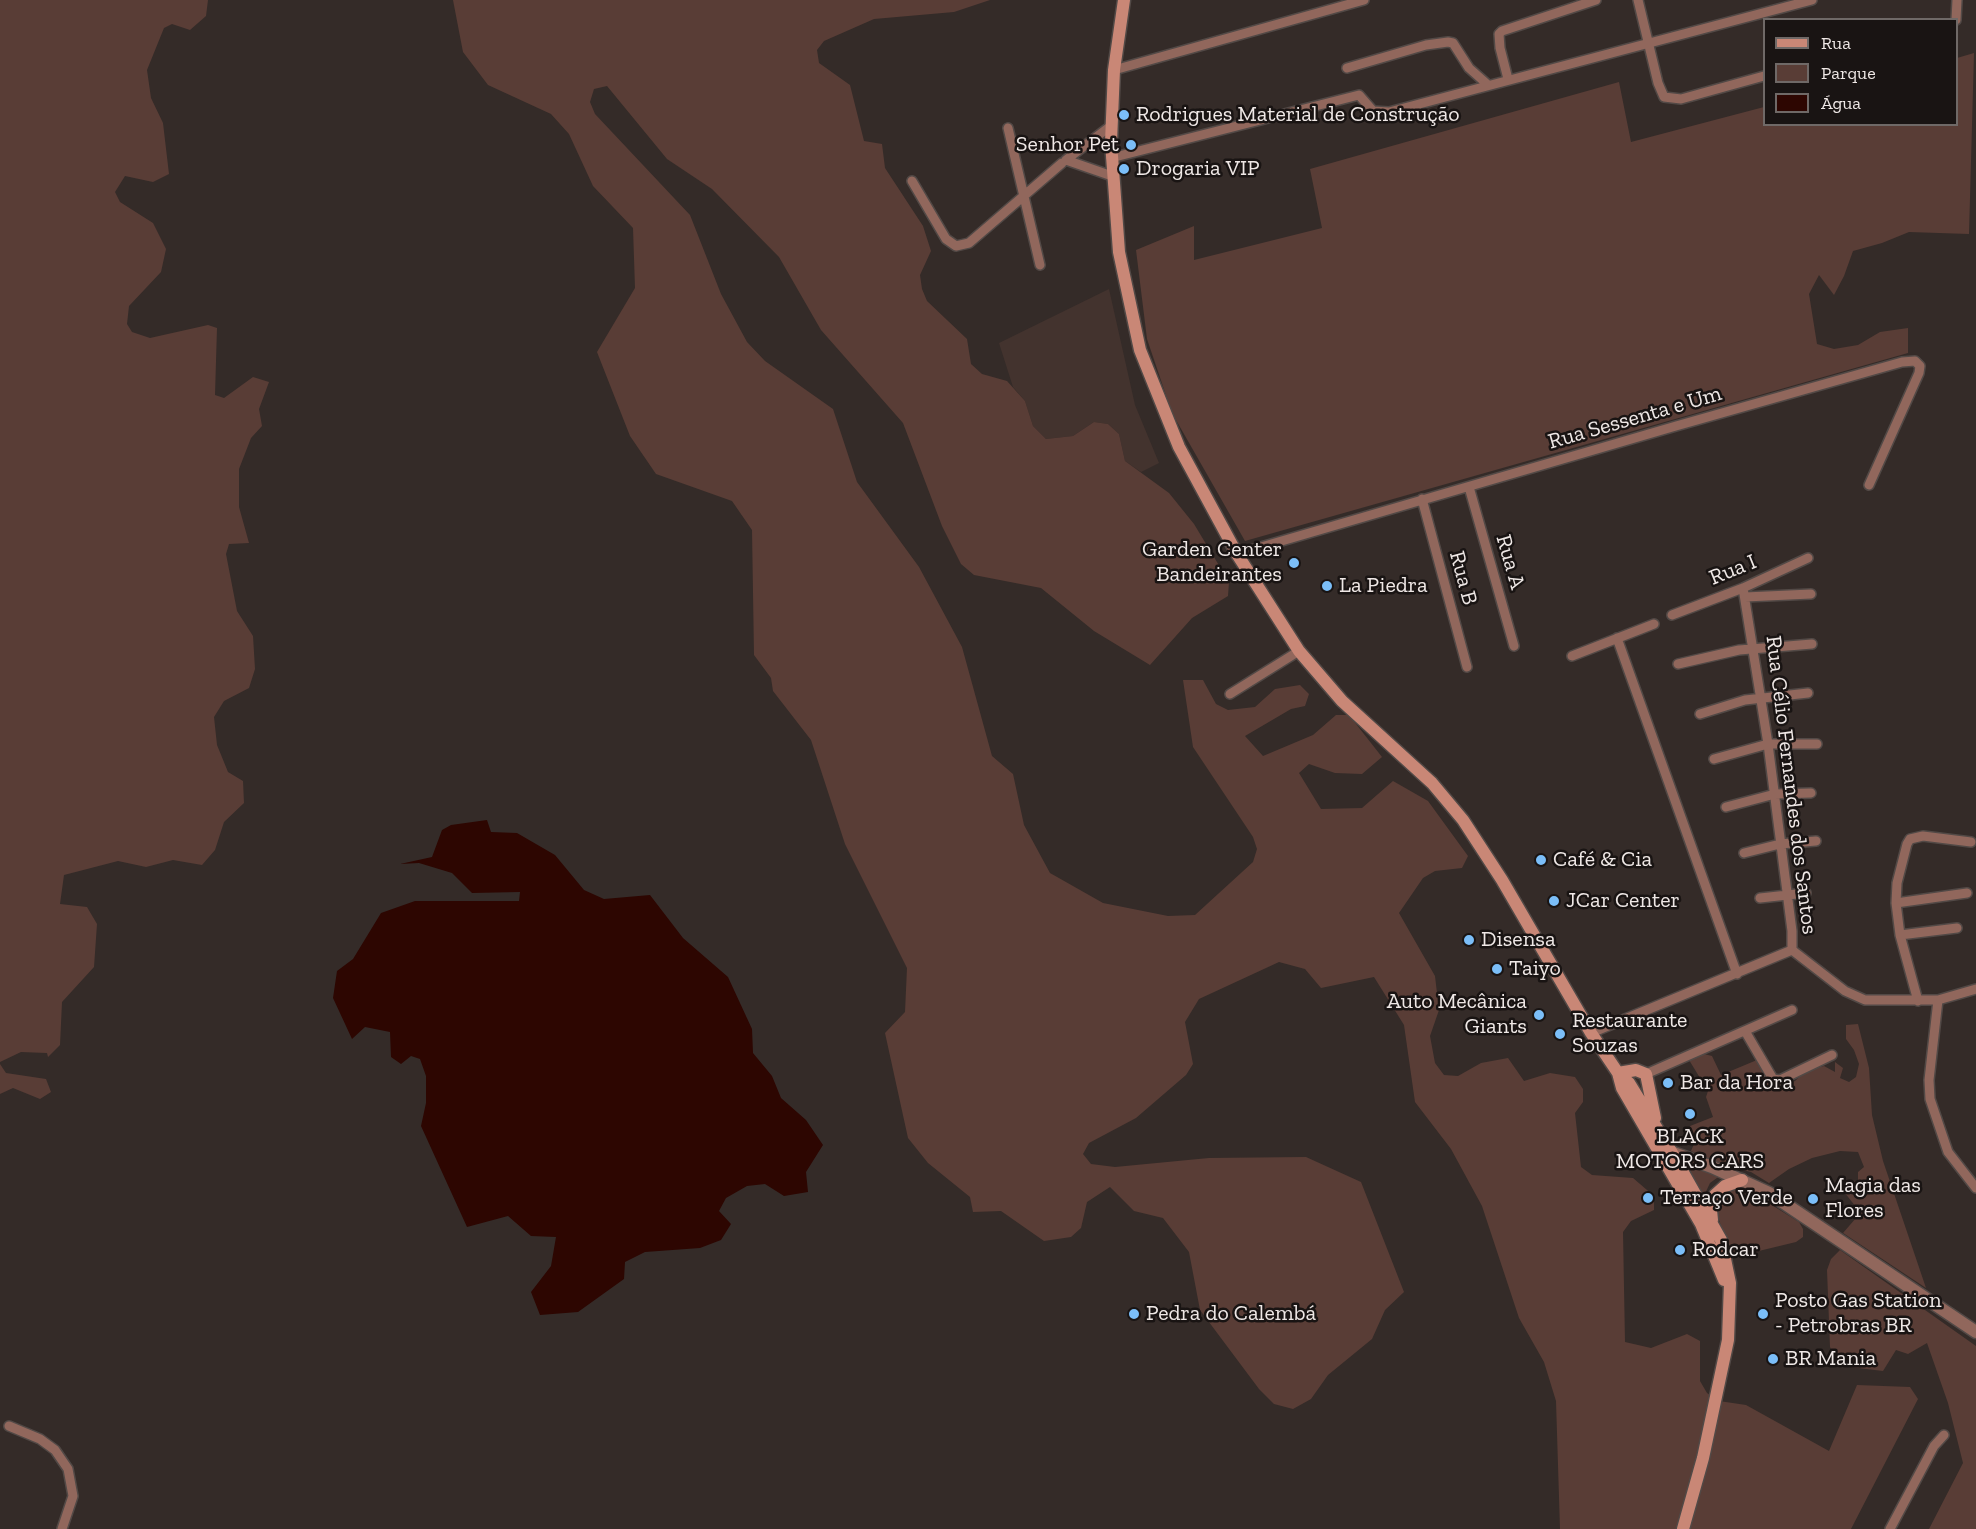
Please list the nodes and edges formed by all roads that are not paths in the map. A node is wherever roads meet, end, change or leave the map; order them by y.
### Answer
1 (1124, 0) edge
2 (1365, 0) edge
3 (1596, 0) edge
4 (1638, 0) edge
5 (1812, 0) edge
6 (1957, 0) edge
7 (1956, 18) edge
8 (1647, 42) junction
9 (1347, 68) dead end
10 (1114, 70) junction
11 (1763, 76) edge
12 (1508, 78) junction
13 (1487, 84) junction
14 (1112, 125) junction
15 (1008, 128) dead end
16 (1111, 158) junction
17 (1062, 163) dead end
18 (1112, 176) junction
19 (912, 181) dead end
20 (1024, 196) junction
21 (1040, 265) dead end
22 (1869, 485) dead end
23 (1469, 488) junction
24 (1422, 499) junction
25 (1237, 554) junction
26 (1808, 558) dead end
27 (1744, 592) junction
28 (1811, 594) dead end
29 (1672, 615) dead end
30 (1654, 624) dead end
31 (1617, 638) junction
32 (1812, 644) dead end
33 (1514, 646) dead end
34 (1754, 648) junction
35 (1299, 651) junction
36 (1572, 656) dead end
37 (1678, 664) dead end
38 (1467, 667) dead end
39 (1808, 693) dead end
40 (1230, 694) dead end
41 (1761, 697) junction
42 (1700, 714) dead end
43 (1768, 744) junction
44 (1817, 744) dead end
45 (1713, 759) dead end
46 (1811, 793) dead end
47 (1774, 795) junction
48 (1726, 807) dead end
49 (1816, 841) dead end
50 (1971, 842) dead end
51 (1780, 844) junction
52 (1744, 853) dead end
53 (1806, 893) dead end
54 (1966, 893) dead end
55 (1786, 894) junction
56 (1760, 898) dead end
57 (1896, 903) junction
58 (1957, 928) dead end
59 (1900, 935) junction
60 (1792, 950) junction
61 (1737, 974) junction
62 (1976, 989) edge
63 (1938, 1000) junction
64 (1918, 1001) junction
65 (1792, 1010) dead end
66 (1745, 1031) junction
67 (1592, 1033) junction
68 (1832, 1055) dead end
69 (1617, 1073) junction
70 (1646, 1074) junction
71 (1655, 1134) junction
72 (1672, 1153) junction
73 (1742, 1180) junction
74 (1976, 1188) edge
75 (1712, 1221) junction
76 (1730, 1301) junction
77 (1976, 1332) edge
78 (9, 1426) dead end
79 (1944, 1435) dead end
80 (62, 1529) edge
81 (1683, 1529) edge
82 (1890, 1529) edge

1 - 10 main road
2 - 10 street
3 - 12 street
4 - 8 street
5 - 8 street
6 - 7 street
8 - 11 street
8 - 12 street
9 - 13 street
10 - 14 main road
12 - 13 street
13 - 16 street
14 - 16 main road
14 - 18 street
15 - 20 street
16 - 18 main road
17 - 20 street
18 - 25 main road
19 - 20 street
20 - 21 street
22 - 23 street, Rua Sessenta e Um
23 - 24 street, Rua Sessenta e Um
23 - 33 street, Rua A
24 - 25 street, Rua Sessenta e Um
24 - 38 street, Rua B
25 - 35 main road
26 - 27 street, Rua I
27 - 28 street
27 - 29 street, Rua I
27 - 34 street, Rua Célio Fernandes dos Santos
30 - 31 street
31 - 36 street
31 - 61 street
32 - 34 street
34 - 37 street
34 - 41 street, Rua Célio Fernandes dos Santos
35 - 40 street
35 - 67 main road
39 - 41 street
41 - 42 street
41 - 43 street, Rua Célio Fernandes dos Santos
43 - 44 street
43 - 45 street
43 - 47 street, Rua Célio Fernandes dos Santos
46 - 47 street
47 - 48 street
47 - 51 street, Rua Célio Fernandes dos Santos
49 - 51 street
50 - 57 street
51 - 52 street
51 - 55 street, Rua Célio Fernandes dos Santos
53 - 55 street
54 - 57 street
55 - 56 street
55 - 60 street, Rua Célio Fernandes dos Santos
57 - 59 street
58 - 59 street
59 - 64 street
60 - 61 street, Rua Célio Fernandes dos Santos
60 - 64 street
61 - 67 street, Rua Célio Fernandes dos Santos
62 - 63 street
63 - 64 street
63 - 74 street
65 - 66 street
66 - 68 street
66 - 70 street
67 - 69 main road
69 - 70 main road
69 - 71 main road
70 - 71 main road
71 - 72 main road
71 - 76 main road
72 - 73 street
72 - 75 main road
73 - 75 main road
73 - 77 street
75 - 76 main road
76 - 81 main road
78 - 80 street
79 - 82 street

